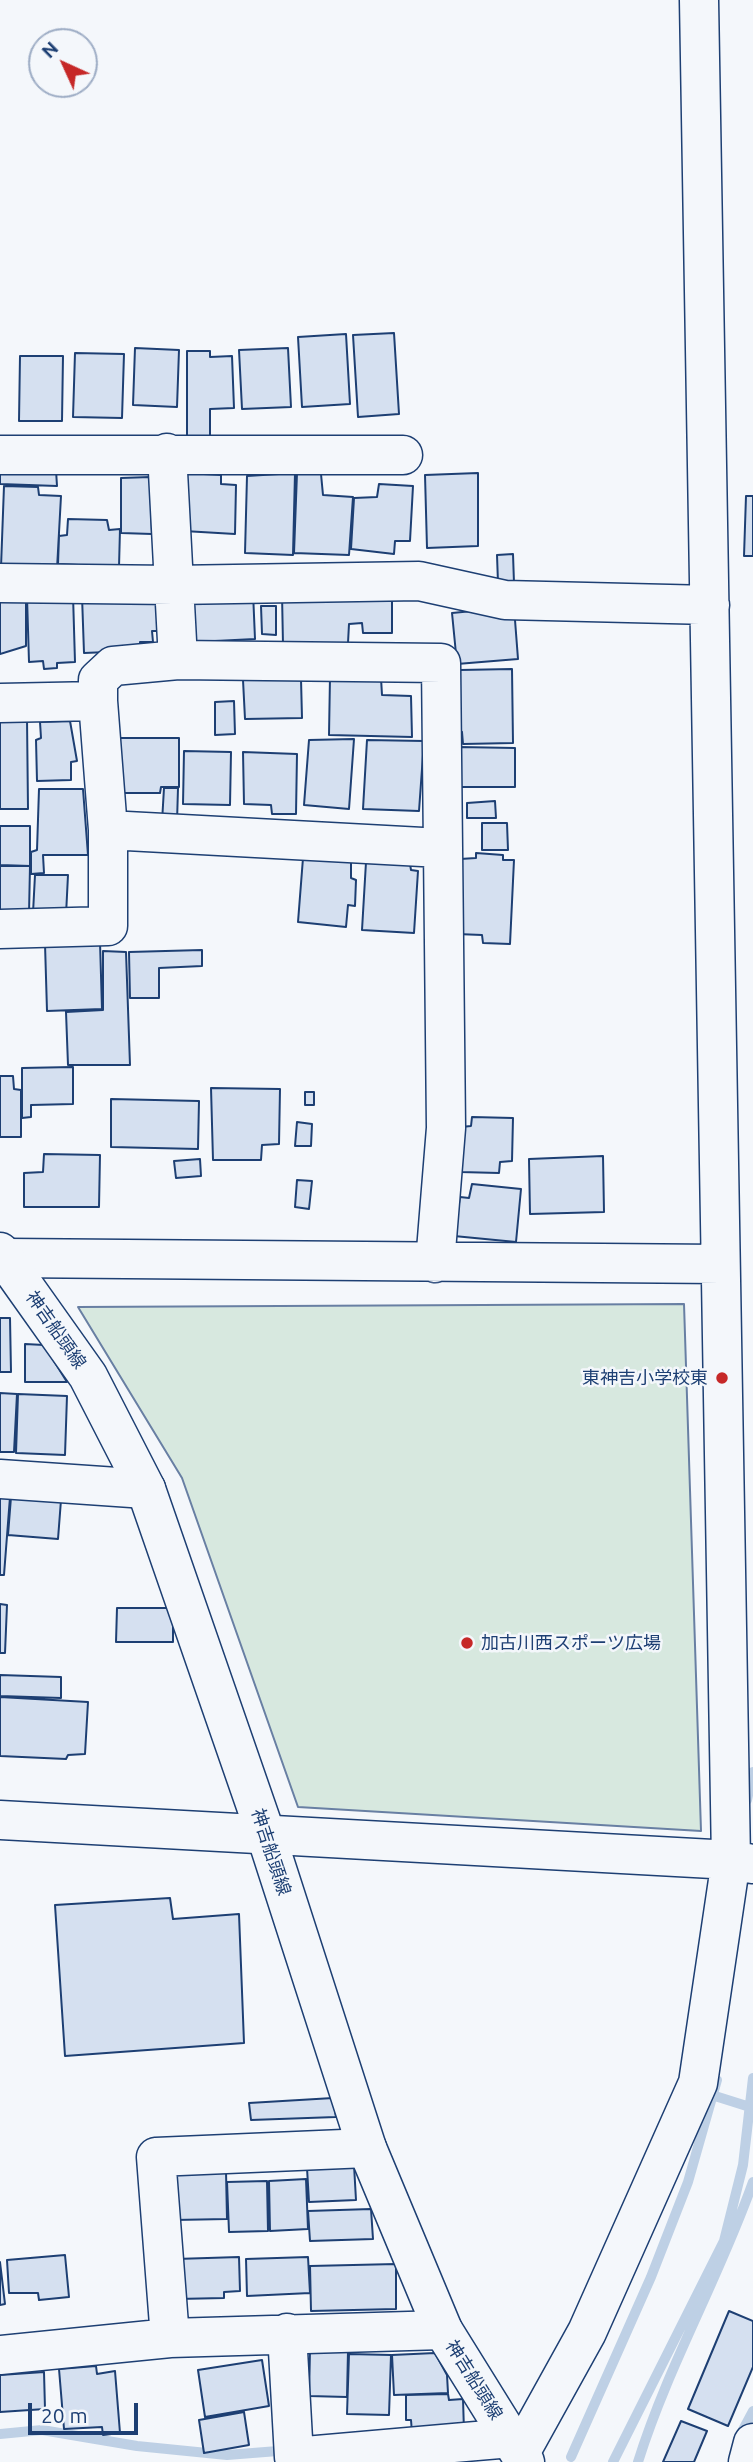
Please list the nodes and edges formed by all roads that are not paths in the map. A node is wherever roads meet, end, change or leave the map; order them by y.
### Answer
1 (699, 0) edge
2 (167, 453) junction
3 (0, 455) edge
4 (403, 455) dead end
5 (0, 583) edge
6 (173, 585) junction
7 (710, 605) junction
8 (178, 660) junction
9 (98, 701) junction
10 (0, 704) edge
11 (108, 830) junction
12 (441, 848) junction
13 (0, 929) edge
14 (4, 1255) edge
15 (435, 1264) junction
16 (720, 1264) junction
17 (0, 1479) edge
18 (146, 1489) junction
19 (0, 1820) edge
20 (266, 1835) junction
21 (742, 1862) edge
22 (368, 2148) junction
23 (443, 2330) junction
24 (287, 2333) junction
25 (170, 2338) junction
26 (0, 2355) edge
27 (753, 2443) edge
28 (519, 2451) edge
29 (294, 2459) edge
30 (748, 2462) edge

1 - 7 street
2 - 3 street
2 - 4 street
2 - 6 street
5 - 6 street
6 - 7 street
6 - 8 street
7 - 16 street
8 - 9 street
8 - 12 street
9 - 10 street
9 - 11 street
11 - 12 street
11 - 13 street
12 - 15 street
14 - 15 street
14 - 18 street, 神吉船頭線
15 - 16 street
16 - 21 street
17 - 18 street
18 - 20 street, 神吉船頭線
19 - 20 street
20 - 21 street
20 - 22 street, 神吉船頭線
21 - 28 street
22 - 23 street, 神吉船頭線
22 - 25 street
23 - 24 street
23 - 28 street, 神吉船頭線
24 - 25 street
24 - 29 street
25 - 26 street
27 - 30 street
28 - 29 street

